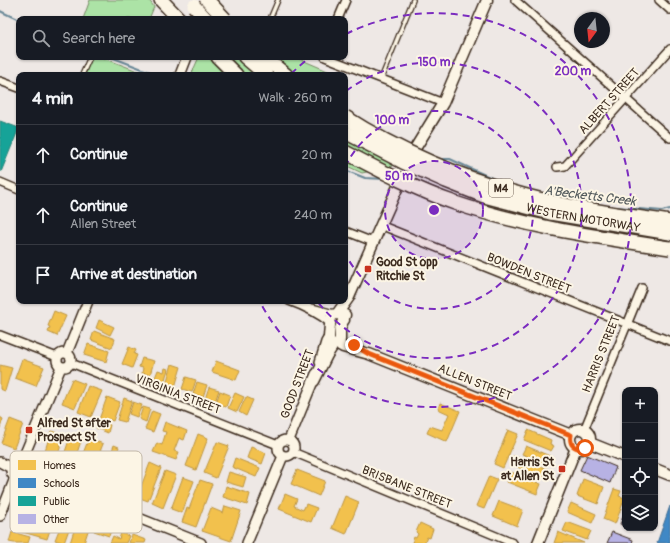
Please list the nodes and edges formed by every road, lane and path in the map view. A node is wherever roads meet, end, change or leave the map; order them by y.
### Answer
1 (161, 0) edge
2 (167, 0) edge
3 (278, 0) edge
4 (346, 0) edge
5 (413, 0) edge
6 (487, 0) edge
7 (515, 0) edge
8 (659, 0) edge
9 (200, 5) edge
10 (670, 10) edge
11 (176, 16) edge
12 (180, 16) edge
13 (202, 16) edge
14 (220, 16) edge
15 (225, 16) edge
16 (271, 16) edge
17 (339, 16) edge
18 (670, 49) edge
19 (89, 60) edge
20 (186, 60) edge
21 (220, 60) edge
22 (248, 60) edge
23 (268, 60) edge
24 (333, 60) edge
25 (232, 71) edge
26 (83, 72) edge
27 (181, 72) edge
28 (262, 72) edge
29 (282, 72) edge
30 (381, 79) junction
31 (0, 81) edge
32 (16, 87) edge
33 (626, 99) junction
34 (443, 104) junction
35 (348, 119) edge
36 (348, 134) edge
37 (670, 138) edge
38 (416, 147) tunnel mouth
39 (348, 153) edge
40 (557, 167) dead end
41 (0, 182) edge
42 (400, 182) tunnel mouth
43 (16, 189) edge
44 (670, 222) edge
45 (380, 225) junction
46 (348, 232) edge
47 (670, 233) edge
48 (373, 242) junction
49 (670, 248) edge
50 (642, 288) dead end
51 (348, 299) edge
52 (87, 304) edge
53 (296, 304) edge
54 (345, 304) edge
55 (336, 318) junction
56 (627, 325) junction
57 (0, 335) edge
58 (335, 340) junction
59 (670, 341) edge
60 (67, 353) junction
61 (57, 357) junction
62 (71, 363) junction
63 (61, 367) junction
64 (314, 380) joint
65 (584, 430) junction
66 (571, 435) junction
67 (289, 440) junction
68 (590, 443) junction
69 (278, 444) junction
70 (576, 448) junction
71 (27, 451) edge
72 (293, 452) junction
73 (283, 456) junction
74 (622, 456) edge
75 (0, 462) edge
76 (10, 467) edge
77 (658, 470) edge
78 (670, 475) edge
79 (10, 491) edge
80 (0, 516) edge
81 (142, 519) edge
82 (201, 543) edge
83 (247, 543) edge
84 (513, 543) edge
85 (538, 543) edge

1 - 11 highway
2 - 12 highway
3 - 16 lane
4 - 17 street
5 - 30 lane
6 - 34 main road
7 - 33 street
8 - 10 street
9 - 13 street
9 - 14 highway, bridge
9 - 15 street
18 - 33 street, ALBERT STREET
19 - 26 lane
20 - 27 street
21 - 25 highway
22 - 28 highway
23 - 29 highway
24 - 30 street
30 - 34 street
31 - 32 street
33 - 37 street
33 - 40 street, ALBERT STREET
34 - 38 main road
35 - 44 highway, WESTERN MOTORWAY / M4, bridge
36 - 47 highway, WESTERN MOTORWAY / M4, bridge
39 - 49 highway, WESTERN MOTORWAY / M4, bridge
41 - 43 street
42 - 45 main road
45 - 48 main road
45 - 56 street, BOWDEN STREET
46 - 48 street
48 - 51 main road
50 - 56 street, HARRIS STREET
52 - 60 street
53 - 55 street
54 - 55 main road
55 - 58 main road
55 - 58 main road
56 - 59 street, BOWDEN STREET
56 - 65 street, HARRIS STREET
57 - 61 street
58 - 64 main road
58 - 66 main road, ALLEN STREET
60 - 61 street
60 - 62 street
61 - 63 street
62 - 63 street
62 - 69 street, VIRGINIA STREET
63 - 71 street
64 - 67 street, GOOD STREET
65 - 66 main road
65 - 68 main road
66 - 70 main road
67 - 69 street
67 - 72 street
68 - 70 main road
68 - 74 main road
69 - 73 street
70 - 85 main road
72 - 73 street
72 - 84 street, BRISBANE STREET
73 - 83 street
75 - 76 street
77 - 78 main road
79 - 80 street
81 - 82 street

